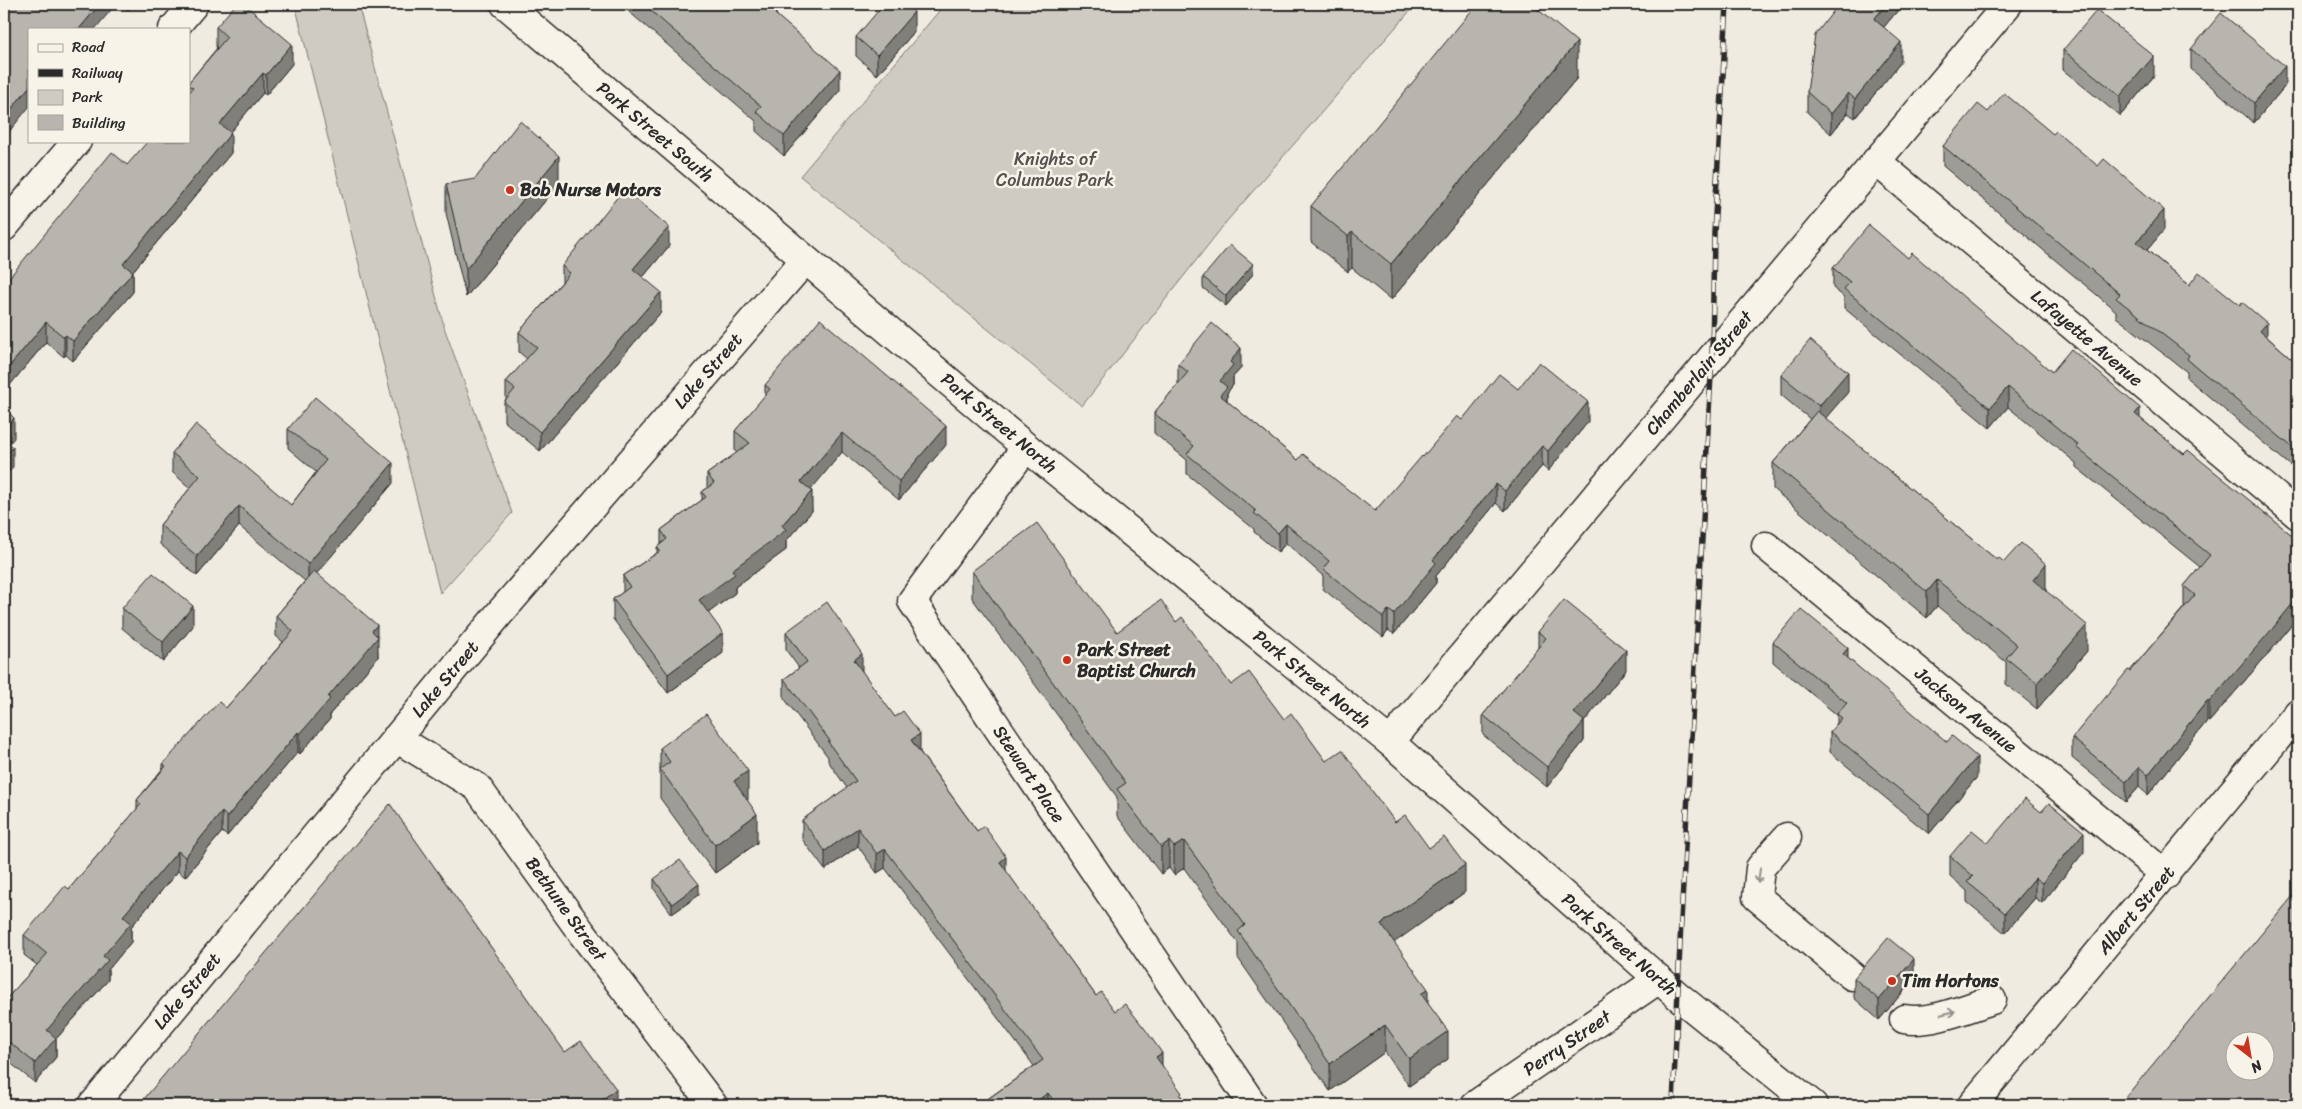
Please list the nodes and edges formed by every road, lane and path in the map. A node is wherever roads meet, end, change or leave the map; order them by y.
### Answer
1 (194, 4) edge
2 (505, 4) edge
3 (2008, 4) edge
4 (173, 28) edge
5 (76, 142) edge
6 (1876, 161) junction
7 (4, 227) edge
8 (806, 260) junction
9 (1026, 447) junction
10 (2298, 515) edge
11 (1766, 546) dead end
12 (2298, 713) edge
13 (396, 738) junction
14 (1390, 742) junction
15 (1787, 838) dead end
16 (2166, 875) junction
17 (1852, 976) dead end
18 (1659, 979) junction
19 (1992, 1000) dead end
20 (1904, 1019) dead end
21 (93, 1105) edge
22 (713, 1105) edge
23 (1254, 1105) edge
24 (1475, 1105) edge
25 (1813, 1105) edge
26 (1972, 1105) edge

1 - 4 street
2 - 8 street, Park Street South
3 - 6 street, Chamberlain Street
5 - 7 street
6 - 10 street, Lafayette Avenue
6 - 14 street, Chamberlain Street
8 - 9 street, Park Street North
8 - 13 street, Lake Street
9 - 14 street, Park Street North
9 - 23 street, Stewart Place
11 - 16 street, Jackson Avenue
12 - 16 street, Albert Street
13 - 21 street, Lake Street
13 - 22 street, Bethune Street
14 - 18 street, Park Street North
15 -> 17 street
16 - 26 street, Albert Street
18 - 24 street, Perry Street
18 - 25 street, Park Street North
20 -> 19 street

